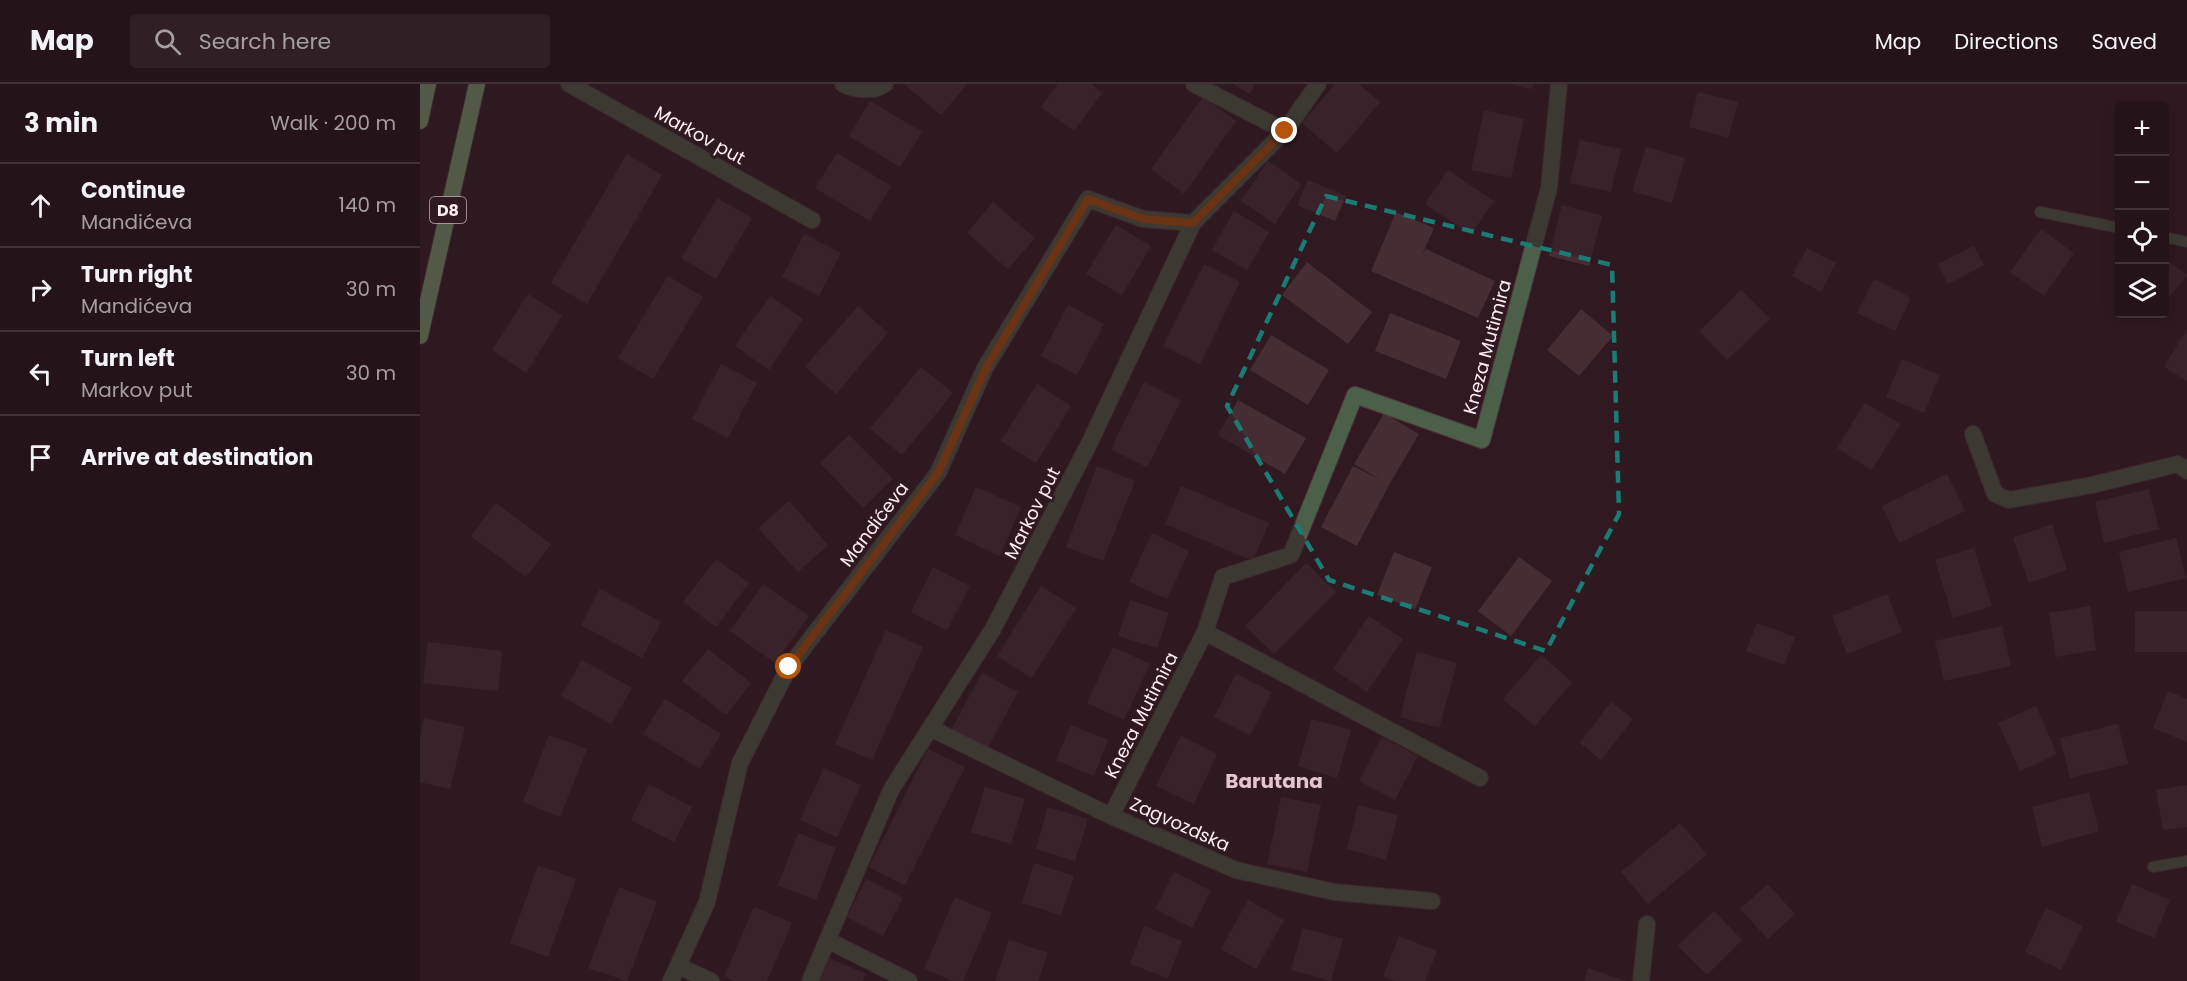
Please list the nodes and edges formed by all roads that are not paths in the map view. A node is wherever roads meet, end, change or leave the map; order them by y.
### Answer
1 (429, 84) edge
2 (477, 84) edge
3 (569, 84) edge
4 (843, 84) edge
5 (885, 84) edge
6 (1194, 84) edge
7 (1318, 84) edge
8 (1559, 84) edge
9 (420, 121) edge
10 (1285, 131) junction
11 (2040, 212) dead end
12 (812, 220) dead end
13 (1193, 223) junction
14 (2115, 227) edge
15 (2169, 238) edge
16 (2187, 242) edge
17 (420, 336) edge
18 (1973, 434) dead end
19 (2187, 471) edge
20 (1205, 632) junction
21 (930, 728) junction
22 (1480, 778) dead end
23 (1112, 816) junction
24 (2187, 861) edge
25 (2153, 867) dead end
26 (1432, 901) dead end
27 (1647, 924) dead end
28 (827, 940) junction
29 (674, 974) edge
30 (711, 981) edge
31 (810, 981) edge
32 (909, 981) edge
33 (1641, 981) edge

1 - 9 highway
2 - 17 highway, D8
3 - 12 street, Markov put
4 - 5 street
6 - 10 street
7 - 10 street, Markov put
8 - 20 street, Kneza Mutimira
10 - 13 street, Markov put
11 - 14 lane
13 - 21 street, Markov put
13 - 29 street, Mandićeva
15 - 16 lane
18 - 19 street
20 - 22 street
20 - 23 street, Kneza Mutimira
21 - 23 street, Zagvozdska
21 - 28 street, Markov put
23 - 26 street, Zagvozdska
24 - 25 lane
27 - 33 street
28 - 31 street, Markov put
28 - 32 street
29 - 30 street

